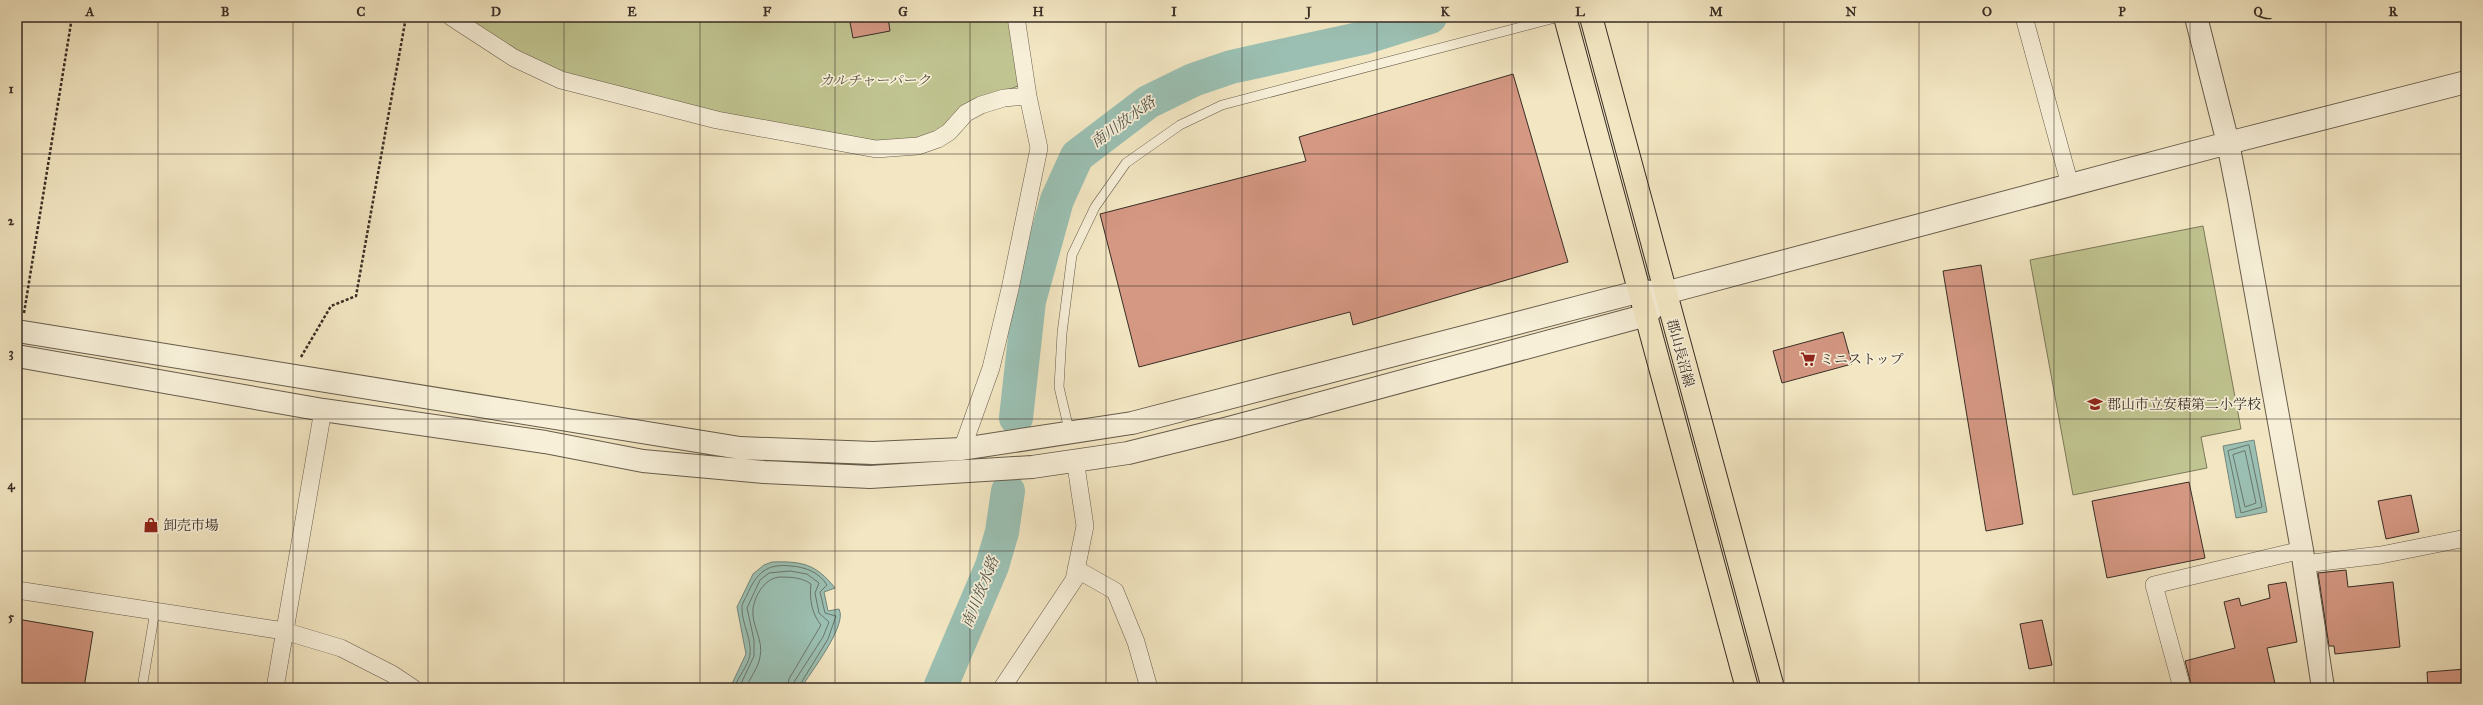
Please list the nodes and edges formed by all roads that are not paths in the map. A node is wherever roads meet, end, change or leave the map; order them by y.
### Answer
1 (450, 17) edge
2 (1016, 17) edge
3 (1559, 17) edge
4 (1565, 17) edge
5 (1590, 17) edge
6 (2024, 17) edge
7 (2196, 17) edge
8 (2466, 82) edge
9 (1028, 96) junction
10 (2228, 143) junction
11 (2070, 185) junction
12 (1641, 291) junction
13 (1665, 293) junction
14 (1647, 315) junction
15 (19, 332) edge
16 (17, 356) edge
17 (323, 410) junction
18 (1070, 434) junction
19 (962, 449) junction
20 (1075, 459) junction
21 (2466, 538) edge
22 (2303, 557) junction
23 (1076, 570) junction
24 (17, 590) edge
25 (155, 611) junction
26 (284, 631) junction
27 (142, 688) edge
28 (274, 688) edge
29 (413, 688) edge
30 (1002, 688) edge
31 (1149, 688) edge
32 (1748, 688) edge
33 (1773, 688) edge
34 (2182, 688) edge
35 (2323, 688) edge

1 - 9 street
2 - 9 street
3 - 18 lane
4 - 12 main road, 郡山長沼線
5 - 13 main road, 郡山長沼線
6 - 11 street
7 - 10 street
8 - 10 street
9 - 19 street
10 - 11 street
10 - 22 street
11 - 13 street
12 - 13 street
12 - 14 main road, 郡山長沼線
12 - 18 street
13 - 14 street
13 - 33 main road, 郡山長沼線
14 - 20 street
14 - 32 main road, 郡山長沼線
15 - 19 street
16 - 17 street
17 - 20 street
17 - 26 street
18 - 19 street
20 - 23 street
21 - 22 street
22 - 34 street
22 - 35 street
23 - 30 street
23 - 31 street
24 - 25 street
25 - 26 street
25 - 27 lane
26 - 28 street
26 - 29 street

